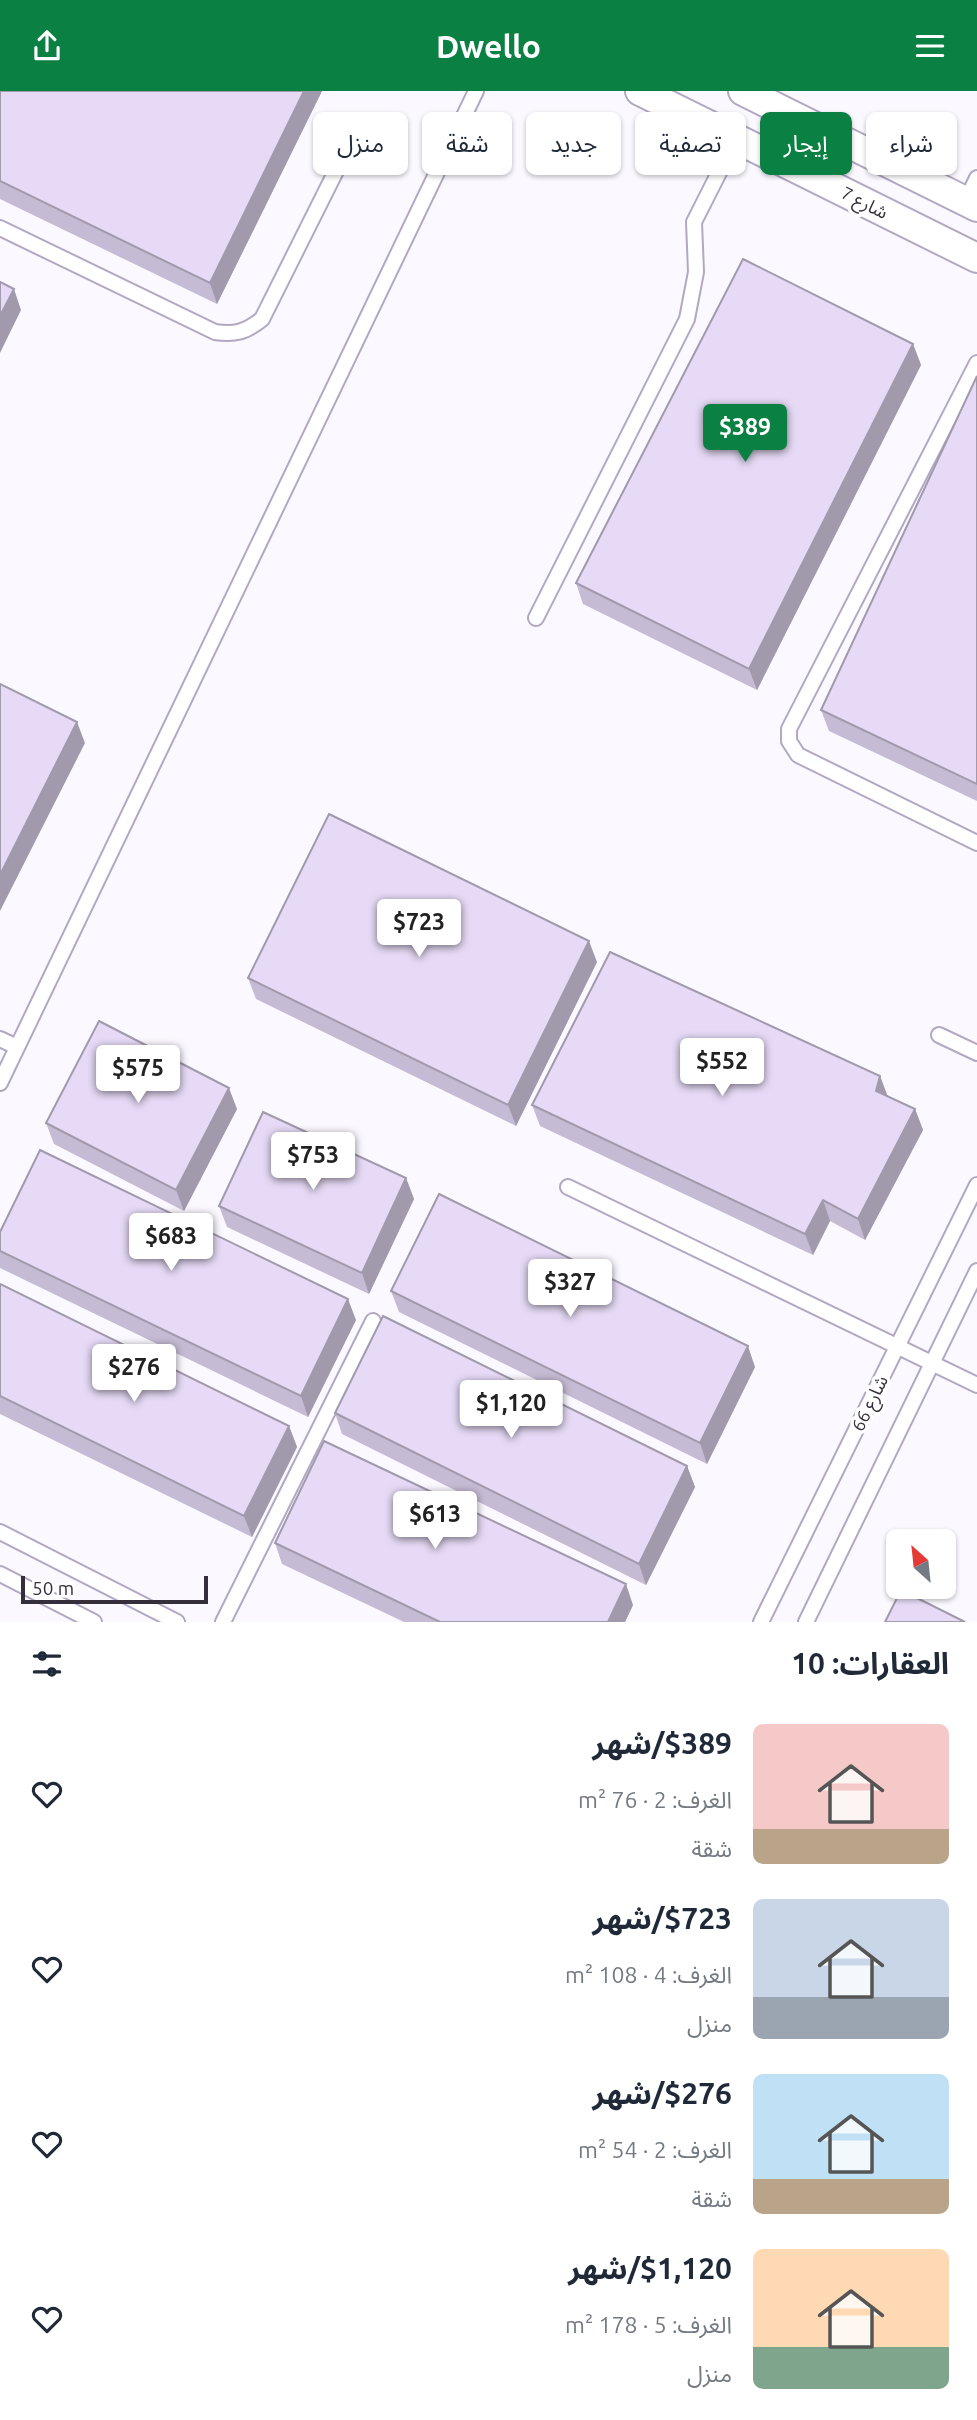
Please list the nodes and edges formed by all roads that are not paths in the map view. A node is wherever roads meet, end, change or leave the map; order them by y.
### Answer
1 (476, 91) edge
2 (640, 91) edge
3 (743, 91) edge
4 (684, 112) edge
5 (746, 142) edge
6 (334, 175) edge
7 (718, 175) edge
8 (973, 195) edge
9 (0, 228) edge
10 (977, 258) edge
11 (977, 363) edge
12 (536, 618) dead end
13 (977, 843) edge
14 (939, 1035) dead end
15 (0, 1039) edge
16 (17, 1047) junction
17 (977, 1053) edge
18 (0, 1083) edge
19 (977, 1185) edge
20 (568, 1187) dead end
21 (977, 1271) edge
22 (373, 1321) dead end
23 (897, 1346) junction
24 (932, 1363) junction
25 (977, 1385) edge
26 (0, 1532) edge
27 (0, 1574) edge
28 (94, 1622) edge
29 (177, 1622) edge
30 (223, 1622) edge
31 (761, 1622) edge
32 (806, 1622) edge

1 - 16 lane
2 - 4 street, شارع 7
3 - 8 street
5 - 10 street, شارع 7
6 - 9 lane
7 - 12 lane
11 - 13 lane
14 - 17 lane
15 - 16 lane
16 - 18 lane
19 - 23 lane, شارع 66
20 - 23 lane
21 - 24 lane
22 - 30 lane
23 - 24 lane
23 - 31 lane, شارع 66
24 - 25 lane
24 - 32 lane
26 - 29 lane
27 - 28 lane

